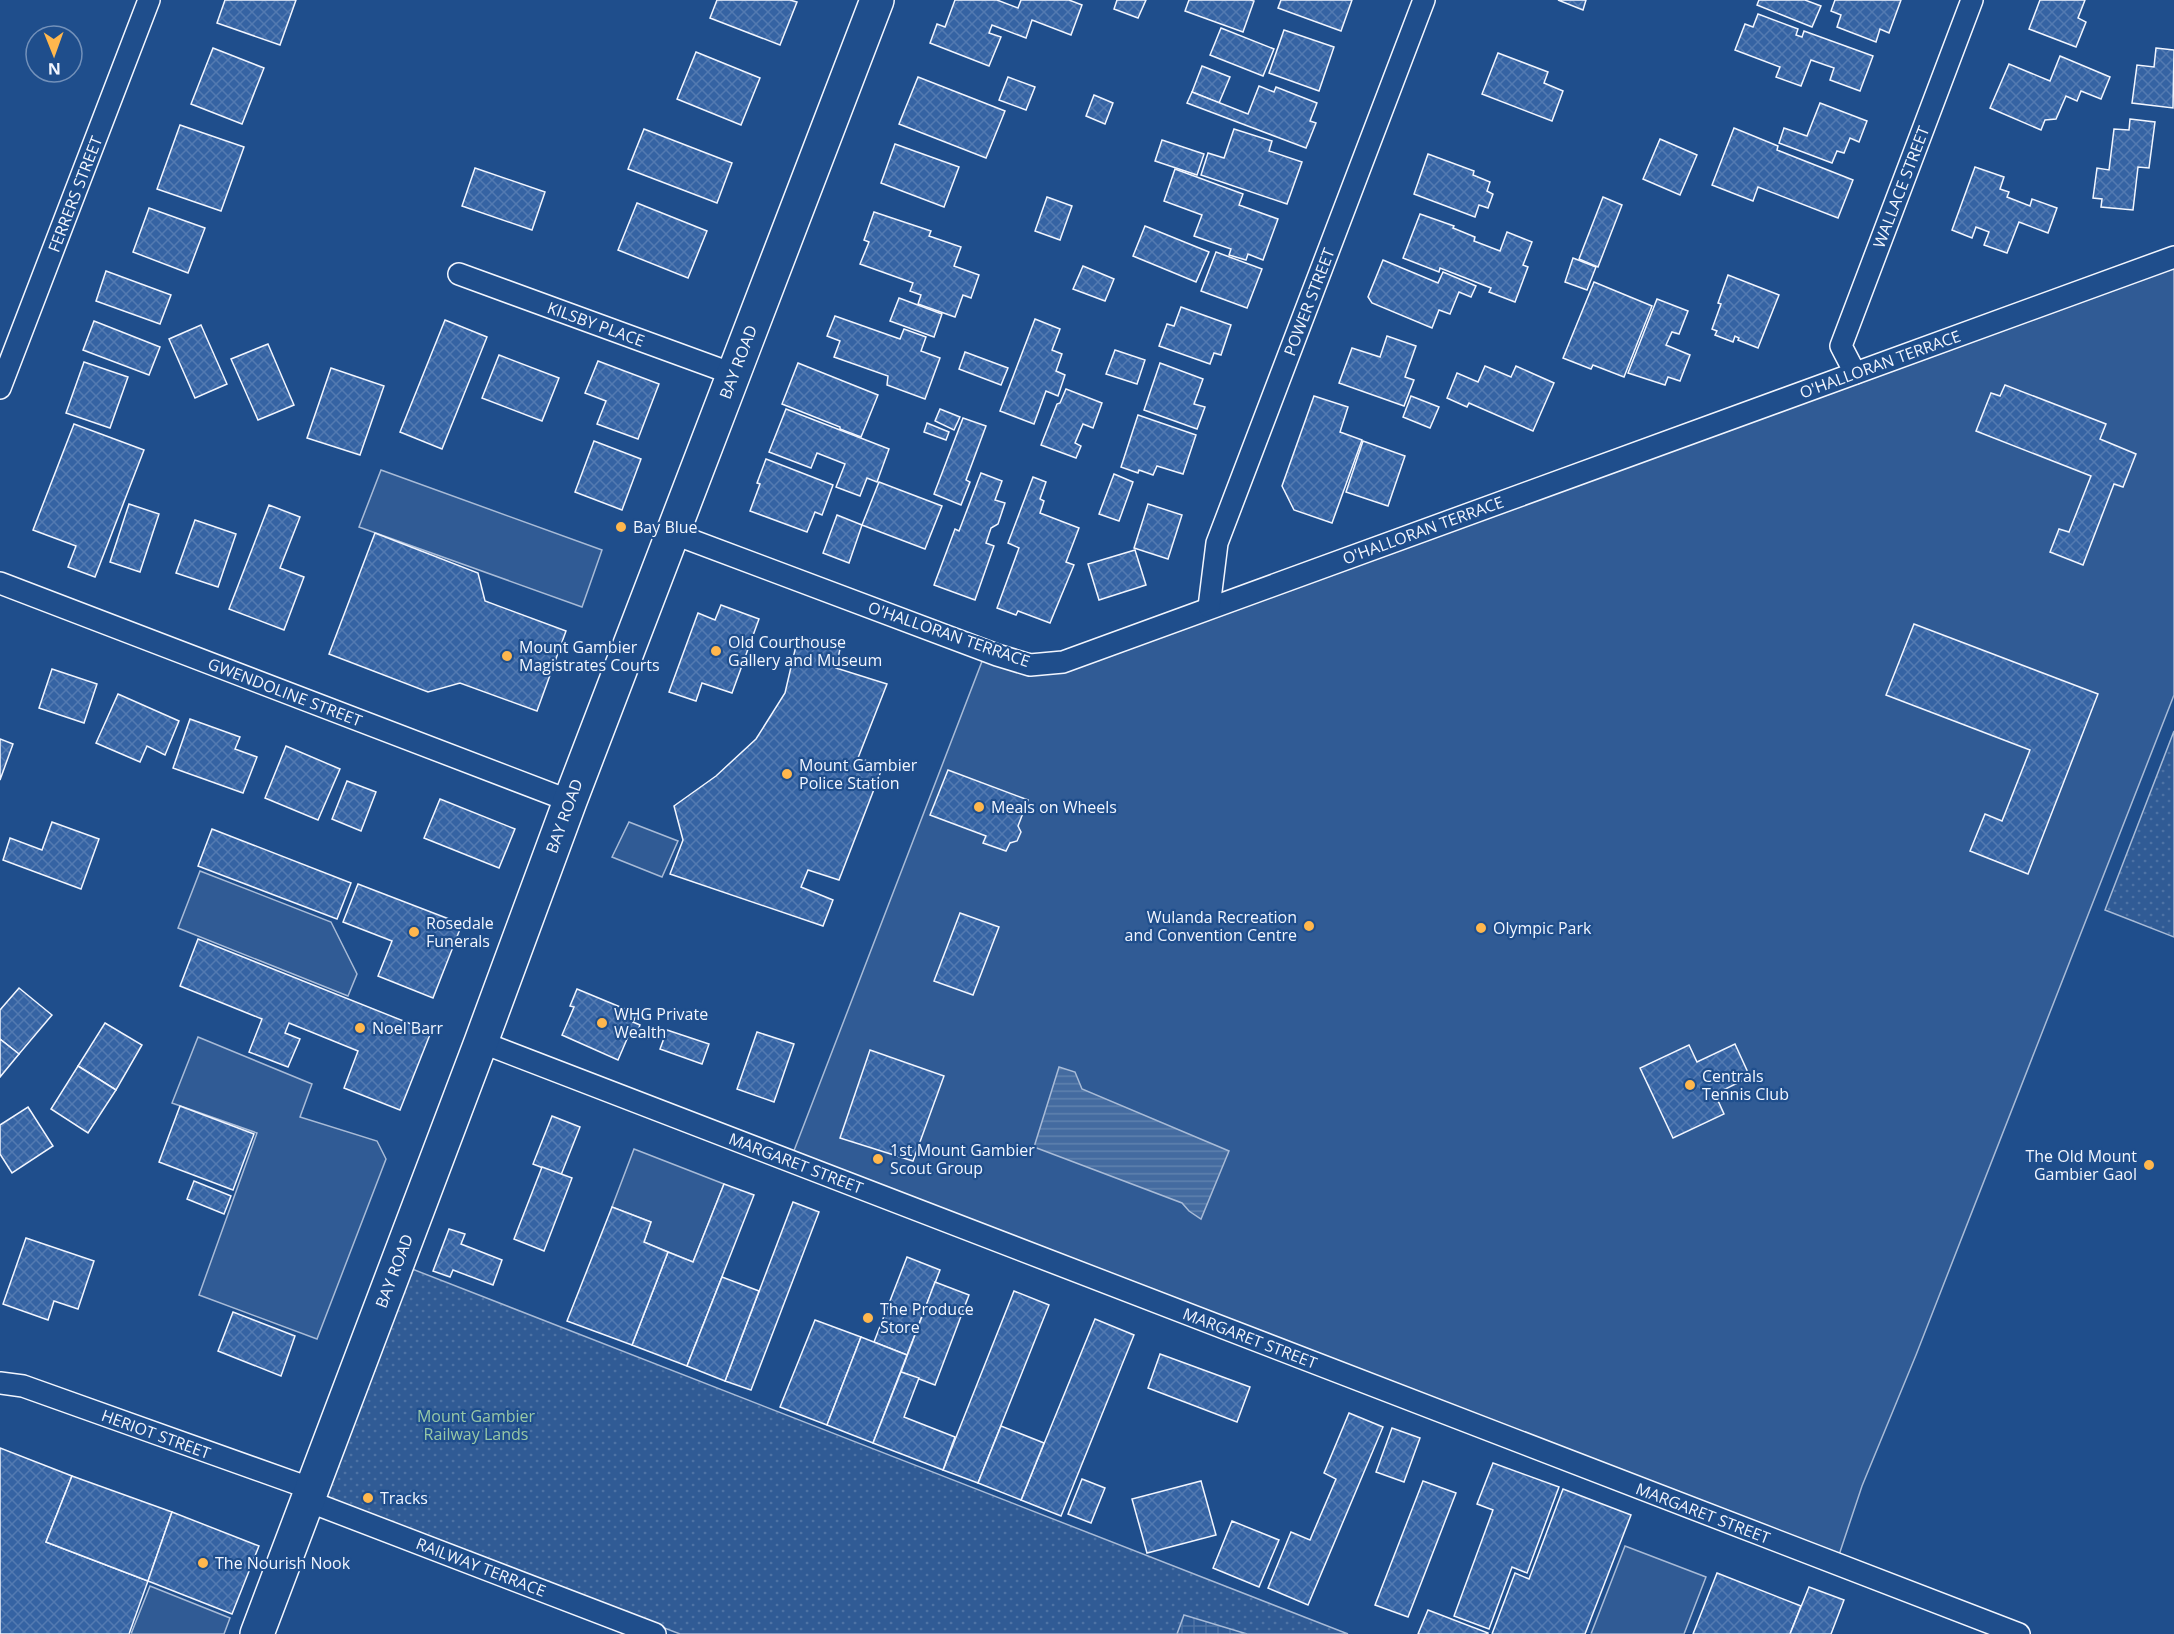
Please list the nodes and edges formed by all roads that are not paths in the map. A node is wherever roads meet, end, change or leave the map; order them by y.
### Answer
1 (149, 0) edge
2 (877, 0) edge
3 (1424, 0) edge
4 (1972, 0) edge
5 (2174, 257) edge
6 (459, 274) dead end
7 (1855, 373) junction
8 (733, 375) junction
9 (0, 388) edge
10 (672, 533) junction
11 (0, 583) edge
12 (1209, 608) junction
13 (570, 801) junction
14 (481, 1042) junction
15 (0, 1383) edge
16 (310, 1495) junction
17 (257, 1634) edge
18 (655, 1634) edge
19 (2019, 1634) edge

1 - 9 street, FERRERS STREET
2 - 8 main road, BAY ROAD
3 - 12 street, POWER STREET
4 - 7 street, WALLACE STREET
5 - 7 street, O'HALLORAN TERRACE
6 - 8 street, KILSBY PLACE
7 - 12 street, O'HALLORAN TERRACE
8 - 10 main road, BAY ROAD
10 - 12 street, O'HALLORAN TERRACE
10 - 13 main road, BAY ROAD
11 - 13 street, GWENDOLINE STREET
13 - 14 main road, BAY ROAD
14 - 16 main road, BAY ROAD
14 - 19 street, MARGARET STREET
15 - 16 street, HERIOT STREET
16 - 17 main road, BAY ROAD
16 - 18 street, RAILWAY TERRACE

